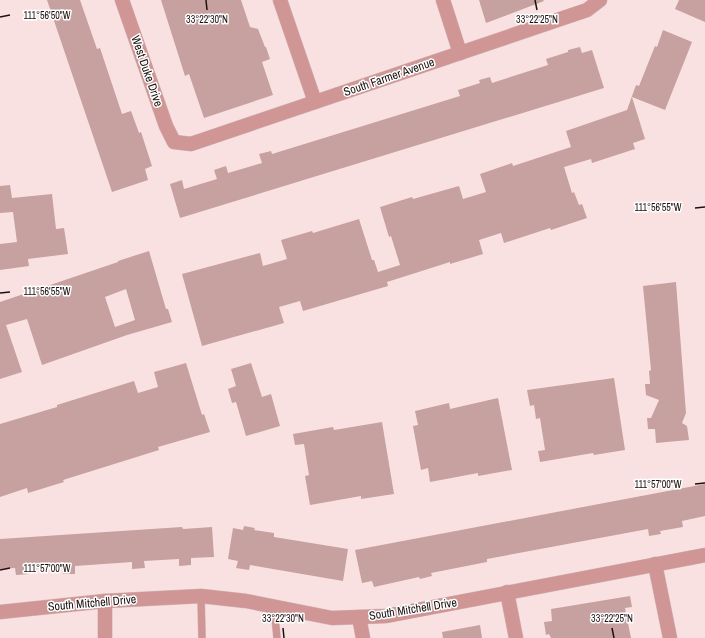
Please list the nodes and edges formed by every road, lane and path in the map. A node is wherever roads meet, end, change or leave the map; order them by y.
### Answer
1 (122, 0) edge
2 (280, 0) edge
3 (443, 0) edge
4 (600, 0) edge
5 (460, 53) junction
6 (315, 102) junction
7 (174, 142) joint
8 (705, 555) edge
9 (655, 564) junction
10 (507, 592) junction
11 (201, 596) junction
12 (105, 601) junction
13 (274, 606) junction
14 (0, 612) edge
15 (359, 617) junction
16 (105, 638) edge
17 (202, 638) edge
18 (277, 638) edge
19 (363, 638) edge
20 (516, 638) edge
21 (670, 638) edge

1 - 7 street, West Duke Drive
2 - 6 street
3 - 5 street
4 - 5 street, South Farmer Avenue
5 - 6 street, South Farmer Avenue
6 - 7 street, South Farmer Avenue
8 - 9 street, South Mitchell Drive
9 - 10 street, South Mitchell Drive
9 - 21 street
10 - 15 street, South Mitchell Drive
10 - 20 street
11 - 12 street, South Mitchell Drive
11 - 13 street, South Mitchell Drive
11 - 17 lane
12 - 14 street, South Mitchell Drive
12 - 16 street
13 - 15 street, South Mitchell Drive
13 - 18 lane
15 - 19 street

